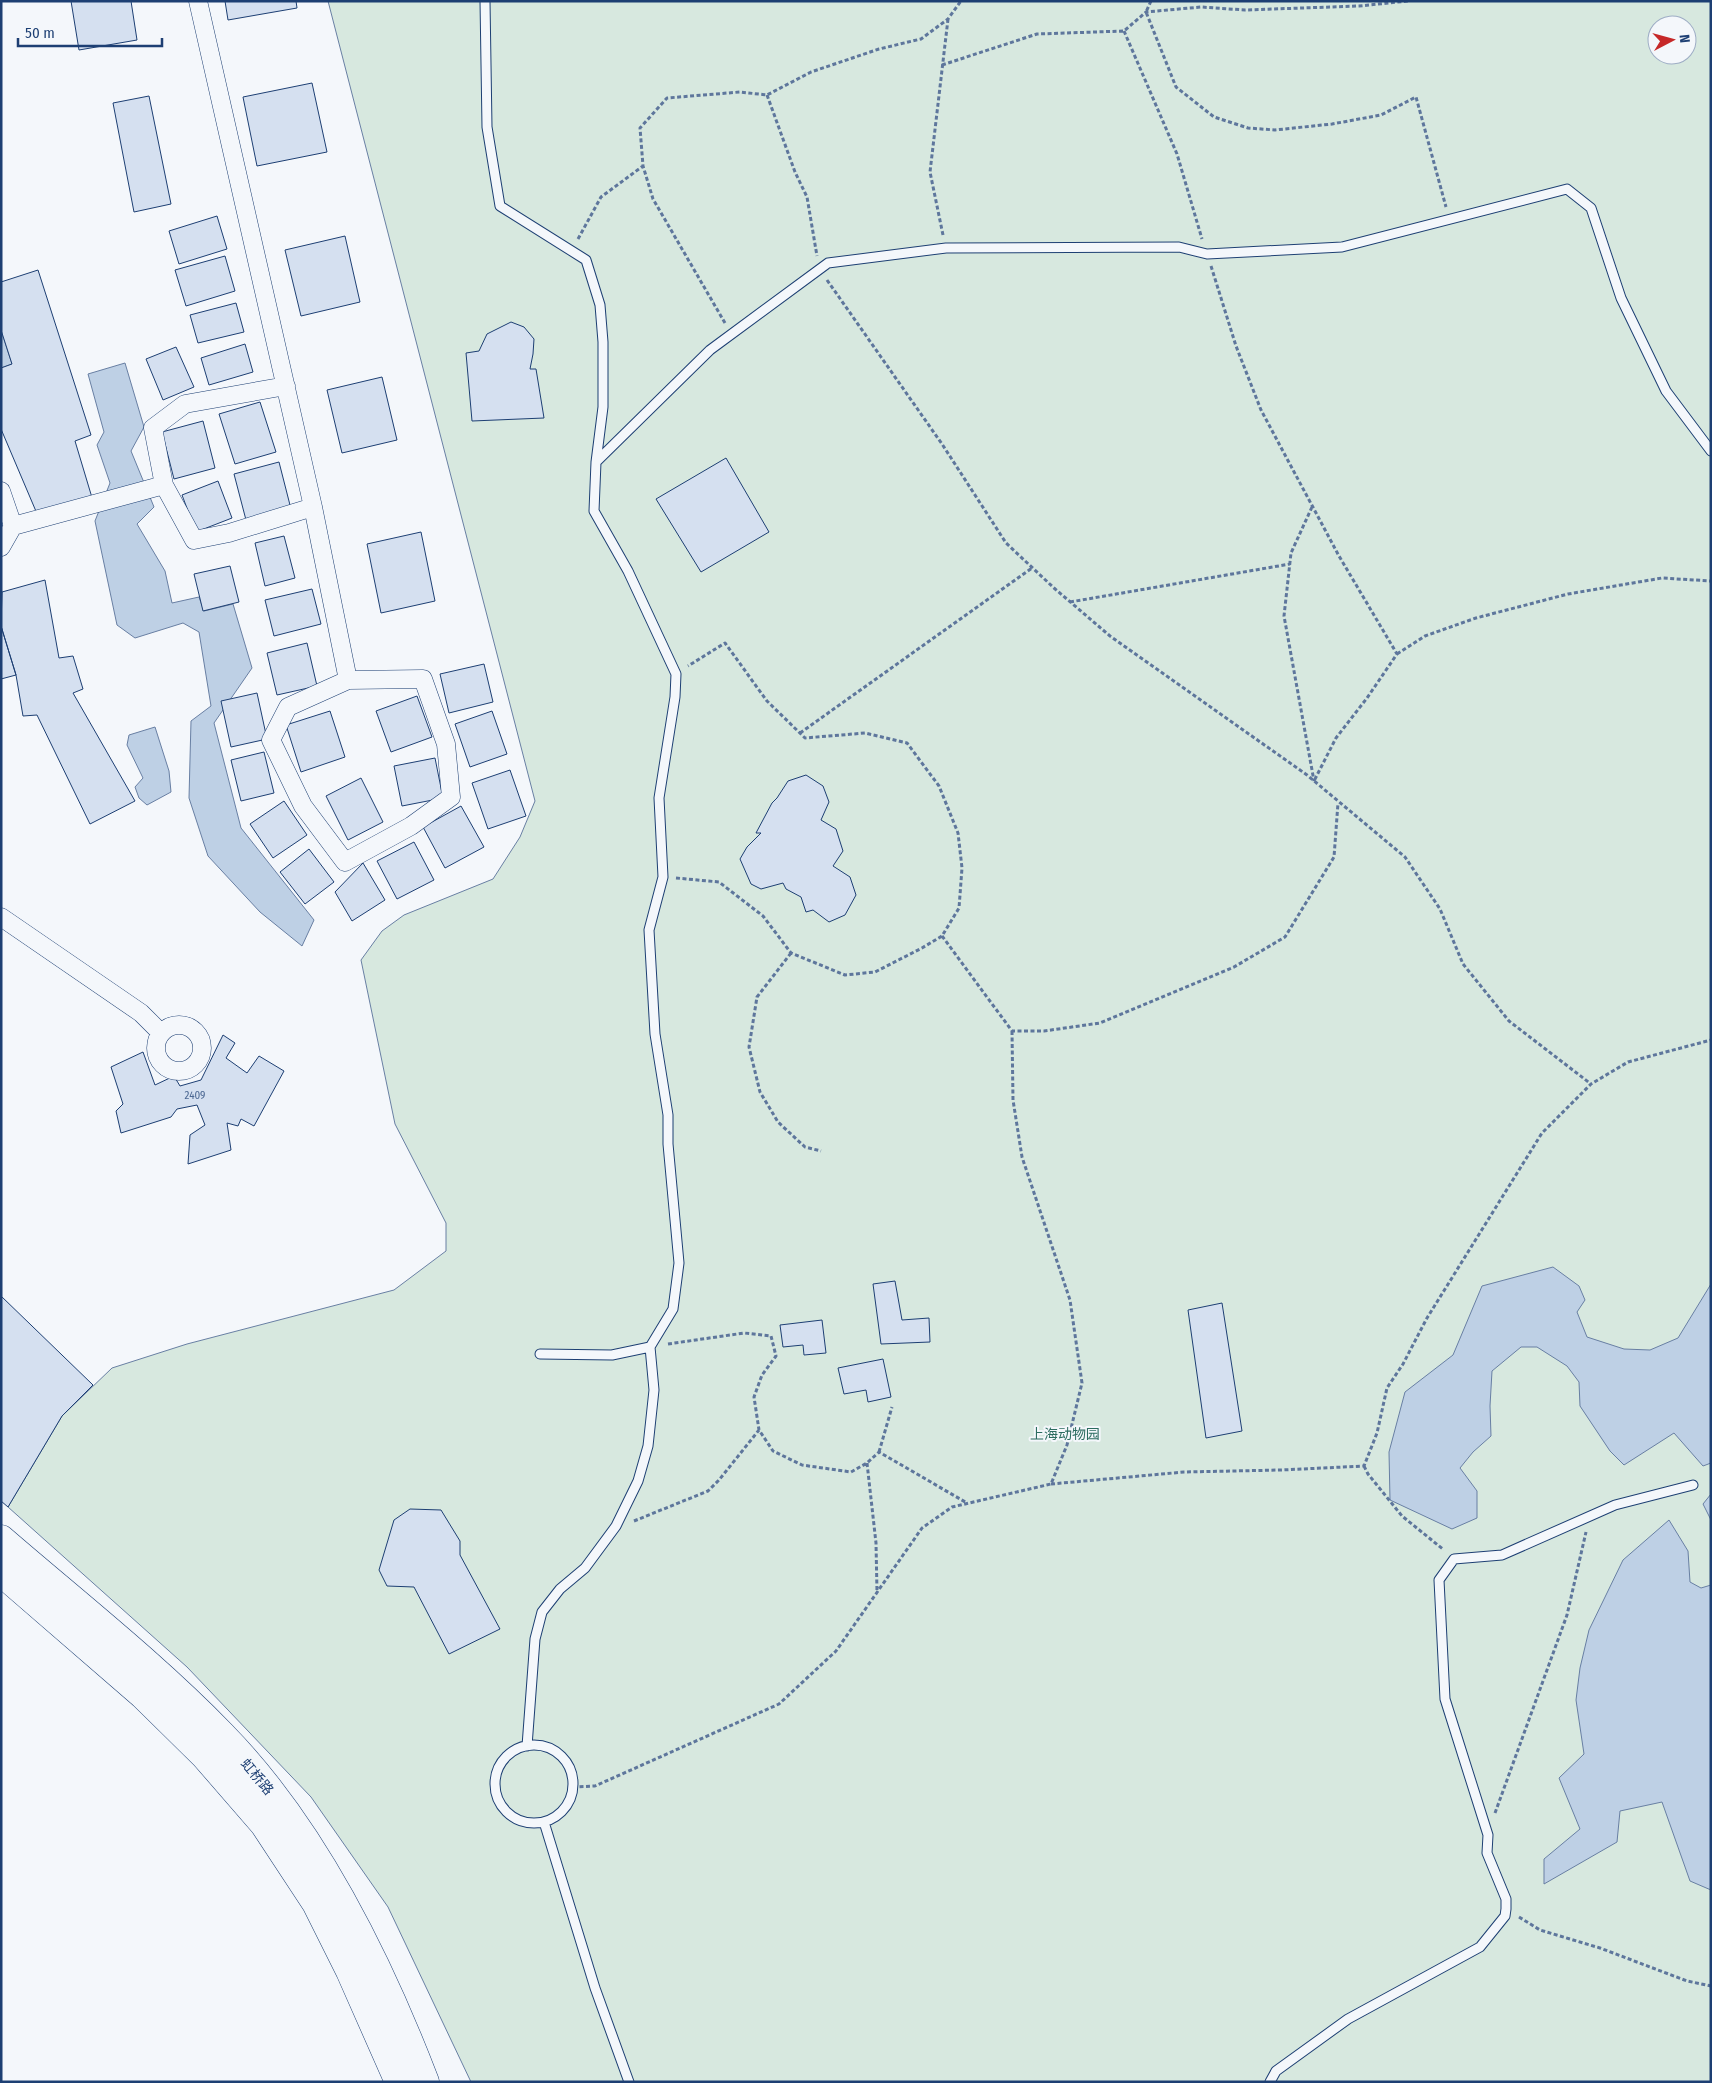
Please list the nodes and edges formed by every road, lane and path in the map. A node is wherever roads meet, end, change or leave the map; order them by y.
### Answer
1 (198, 1) edge
2 (485, 1) edge
3 (961, 1) edge
4 (1151, 1) edge
5 (1408, 1) edge
6 (1146, 12) junction
7 (948, 19) junction
8 (1124, 31) junction
9 (942, 65) junction
10 (767, 95) junction
11 (643, 166) junction
12 (1450, 219) junction
13 (946, 248) junction
14 (572, 251) junction
15 (1207, 254) junction
16 (820, 269) junction
17 (731, 334) junction
18 (286, 386) junction
19 (1711, 451) edge
20 (596, 462) junction
21 (164, 485) junction
22 (1, 491) edge
23 (1313, 506) junction
24 (313, 507) junction
25 (13, 526) junction
26 (1, 547) edge
27 (1290, 564) junction
28 (1032, 568) junction
29 (1711, 581) edge
30 (1070, 602) junction
31 (1397, 654) junction
32 (676, 674) junction
33 (348, 680) junction
34 (800, 733) junction
35 (1314, 781) junction
36 (1338, 802) junction
37 (663, 877) junction
38 (1, 917) edge
39 (942, 936) junction
40 (791, 952) junction
41 (1012, 1031) junction
42 (161, 1033) dead end
43 (1711, 1040) edge
44 (1591, 1084) junction
45 (821, 1151) dead end
46 (650, 1347) junction
47 (540, 1354) dead end
48 (892, 1407) dead end
49 (759, 1430) junction
50 (880, 1452) junction
51 (867, 1463) junction
52 (1364, 1466) junction
53 (1051, 1484) junction
54 (1693, 1485) dead end
55 (967, 1503) junction
56 (1589, 1517) junction
57 (616, 1526) junction
58 (1, 1538) edge
59 (1454, 1559) junction
60 (1, 1572) edge
61 (877, 1592) junction
62 (527, 1746) junction
63 (573, 1787) junction
64 (544, 1822) junction
65 (1488, 1835) junction
66 (1506, 1909) junction
67 (1711, 1986) edge
68 (399, 2082) edge
69 (425, 2082) edge
70 (629, 2082) edge
71 (1270, 2082) edge

1 - 18 street
2 - 14 lane
3 - 7 path
4 - 6 path
5 - 6 path
6 - 8 path
6 - 12 path
7 - 9 path
7 - 10 path
8 - 9 path
8 - 15 path
9 - 13 path
10 - 11 path
10 - 16 path
11 - 14 path
11 - 17 path
12 - 15 lane
12 - 19 lane
13 - 15 lane
13 - 16 lane
14 - 20 lane
15 - 23 path
16 - 17 lane
16 - 28 path
17 - 20 lane
18 - 21 street
18 - 24 street
20 - 32 lane
21 - 24 street
21 - 25 street
22 - 25 street
23 - 27 path
23 - 31 path
24 - 33 street
25 - 26 street
27 - 30 path
27 - 35 path
28 - 30 path
28 - 34 path
29 - 31 path
30 - 35 path
31 - 35 path
32 - 34 path
32 - 37 lane
33 - 33 street
34 - 39 path
35 - 36 path
36 - 41 path
36 - 44 path
37 - 40 path
37 - 46 lane
38 - 42 street
39 - 40 path
39 - 41 path
40 - 45 path
41 - 53 path
43 - 44 path
44 - 52 path
46 - 47 lane
46 - 49 path
46 - 57 lane
48 - 50 path
49 - 51 path
49 - 57 path
50 - 51 path
50 - 55 path
51 - 61 path
52 - 53 path
52 - 59 path
53 - 55 path
54 - 56 lane
55 - 61 path
56 - 59 lane
56 - 65 path
57 - 62 lane
58 - 69 main road, 虹桥路
59 - 65 lane
60 - 68 main road, 虹桥路
61 - 63 path
62 - 63 lane
62 - 64 lane
63 - 64 lane
64 - 70 lane
65 - 66 lane
66 - 67 path
66 - 71 lane

